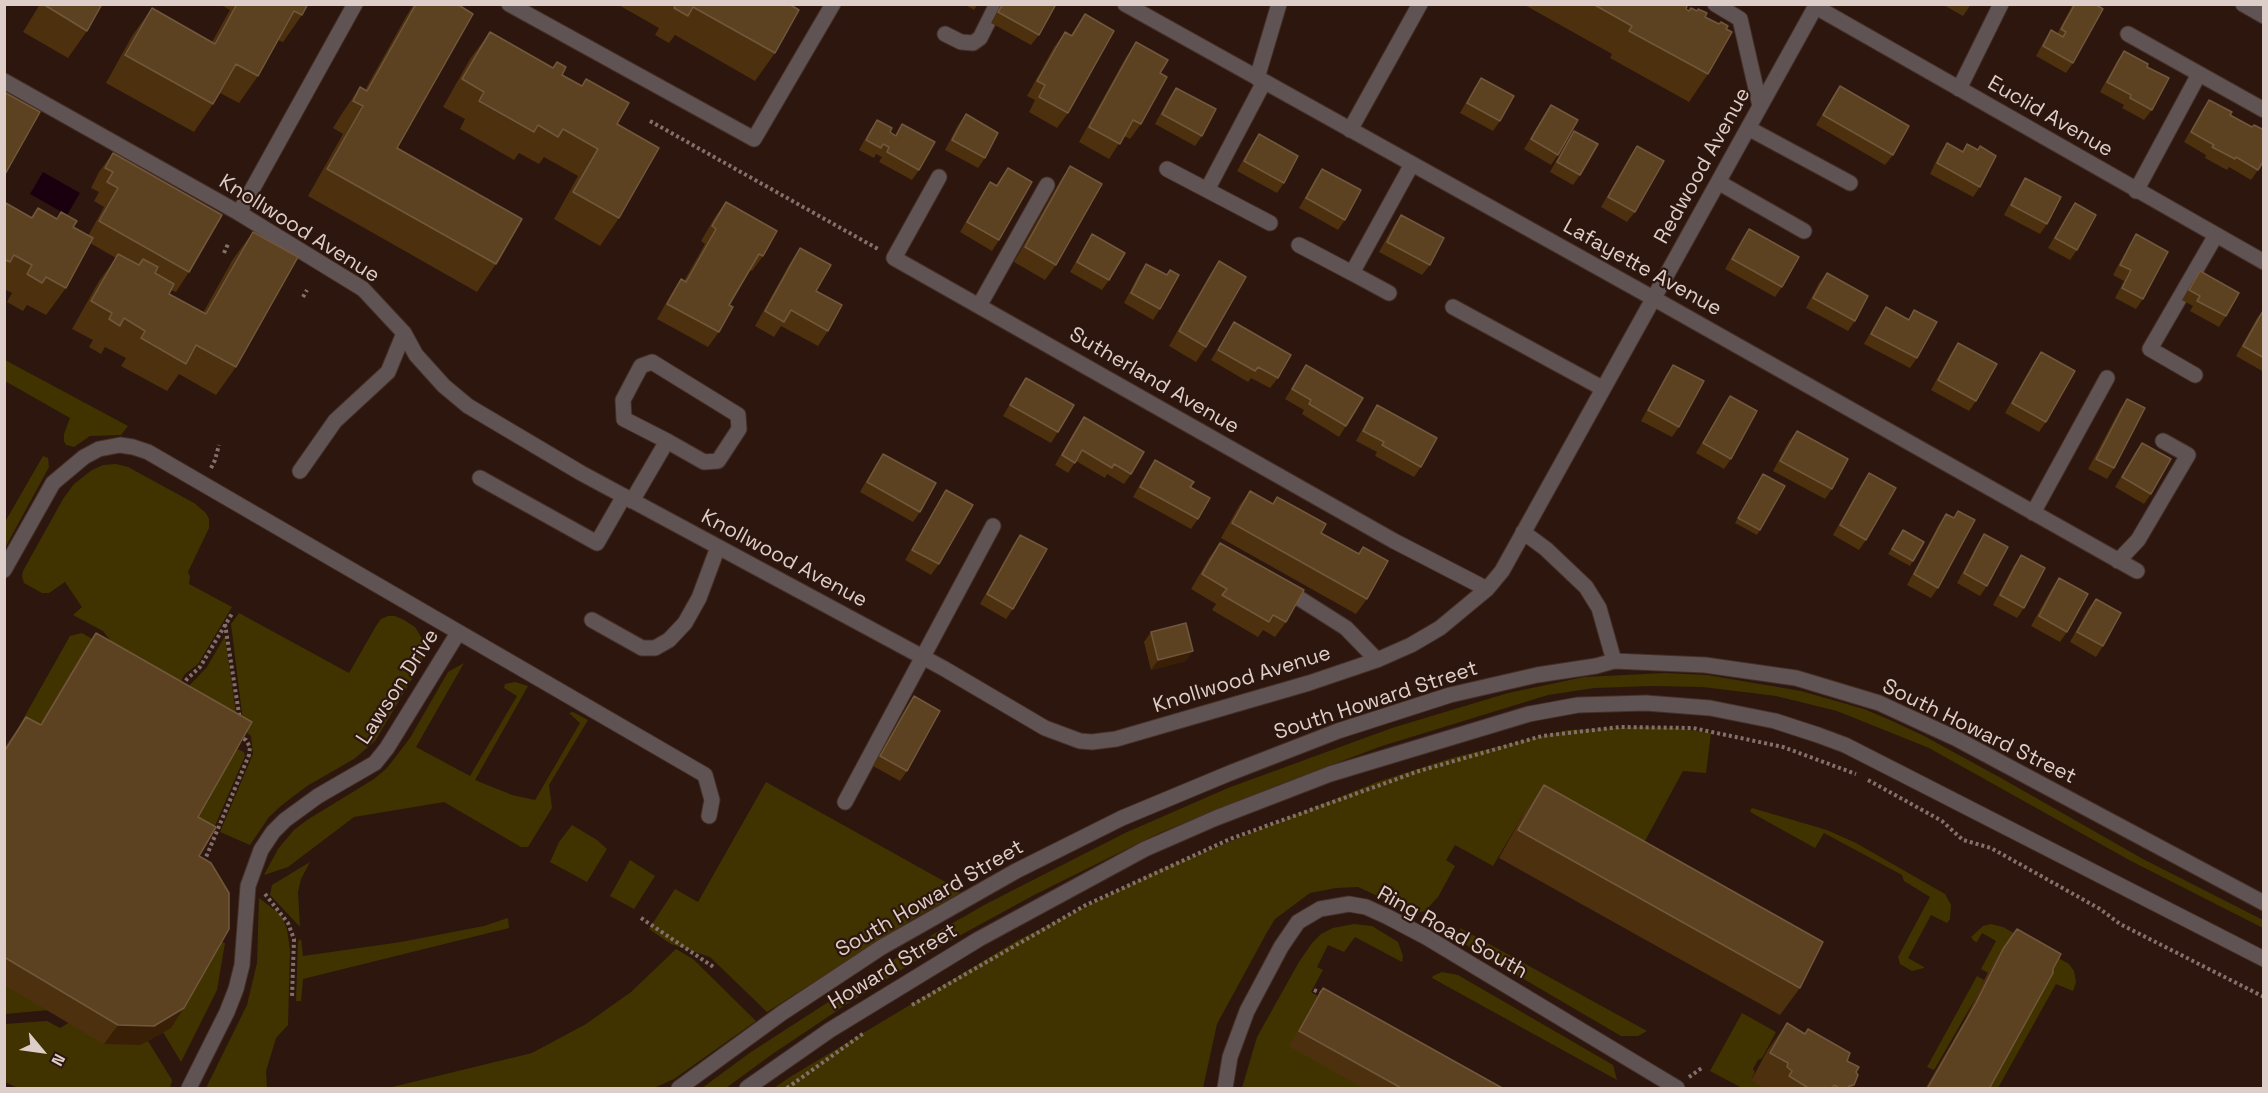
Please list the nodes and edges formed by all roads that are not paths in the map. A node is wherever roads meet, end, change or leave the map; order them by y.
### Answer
1 (355, 4) edge
2 (509, 4) edge
3 (833, 4) edge
4 (997, 4) edge
5 (1125, 4) edge
6 (1420, 4) edge
7 (1715, 4) edge
8 (2001, 4) edge
9 (2243, 4) edge
10 (1278, 5) edge
11 (1817, 6) edge
12 (2264, 16) edge
13 (945, 34) dead end
14 (2128, 34) dead end
15 (2199, 74) junction
16 (1261, 80) junction
17 (4, 81) edge
18 (1959, 89) junction
19 (1760, 106) junction
20 (2264, 110) edge
21 (1748, 128) junction
22 (1350, 130) junction
23 (1412, 164) junction
24 (1167, 169) dead end
25 (939, 177) dead end
26 (1718, 182) junction
27 (1850, 183) dead end
28 (1047, 185) dead end
29 (1207, 190) junction
30 (2136, 191) junction
31 (239, 213) junction
32 (1270, 223) dead end
33 (1804, 231) dead end
34 (2216, 235) junction
35 (1299, 245) dead end
36 (2264, 262) edge
37 (1352, 273) junction
38 (1389, 293) dead end
39 (1653, 298) junction
40 (979, 306) junction
41 (1453, 307) dead end
42 (404, 333) junction
43 (2195, 375) dead end
44 (2107, 378) dead end
45 (1602, 388) junction
46 (667, 441) junction
47 (2163, 441) dead end
48 (300, 471) dead end
49 (1555, 473) joint
50 (480, 478) dead end
51 (628, 499) junction
52 (2033, 513) junction
53 (993, 526) dead end
54 (1523, 532) junction
55 (718, 547) junction
56 (2118, 561) junction
57 (4, 570) edge
58 (2137, 571) dead end
59 (1273, 582) edge
60 (1487, 589) junction
61 (592, 620) dead end
62 (458, 633) junction
63 (923, 657) junction
64 (1377, 660) junction
65 (1614, 661) junction
66 (845, 802) dead end
67 (709, 816) dead end
68 (2264, 903) edge
69 (2264, 959) edge
70 (699, 1073) junction
71 (189, 1089) edge
72 (671, 1089) edge
73 (679, 1089) edge
74 (747, 1089) edge
75 (1225, 1089) edge
76 (1677, 1089) edge

1 - 31 street
2 - 3 street
4 - 13 street
5 - 16 street, Lafayette Avenue
6 - 22 street
7 - 19 street
8 - 18 street
9 - 12 street
10 - 16 street
11 - 18 street, Euclid Avenue
11 - 19 street, Redwood Avenue
14 - 15 street
15 - 20 street
15 - 30 street
16 - 22 street, Lafayette Avenue
16 - 29 street
17 - 31 street, Knollwood Avenue
18 - 30 street, Euclid Avenue
19 - 21 street, Redwood Avenue
21 - 26 street, Redwood Avenue
21 - 27 street
22 - 23 street, Lafayette Avenue
23 - 37 street
23 - 39 street, Lafayette Avenue
24 - 29 street
25 - 40 street, Sutherland Avenue
26 - 33 street
26 - 39 street, Redwood Avenue
28 - 40 street
29 - 32 street
30 - 34 street, Euclid Avenue
31 - 42 street, Knollwood Avenue
34 - 36 street, Euclid Avenue
34 - 43 street
35 - 37 street
37 - 38 street
39 - 45 street, Redwood Avenue
39 - 52 street, Lafayette Avenue
40 - 60 street, Sutherland Avenue
41 - 45 street
42 - 48 street
42 - 51 street, Knollwood Avenue
44 - 52 street
45 - 49 street, Redwood Avenue
46 - 46 street
46 - 51 street
47 - 56 street
49 - 54 street, Knollwood Avenue
50 - 51 street
51 - 55 street, Knollwood Avenue
52 - 56 street, Lafayette Avenue
53 - 63 street
54 - 60 street, Knollwood Avenue
54 - 65 street
55 - 61 street
55 - 63 street, Knollwood Avenue
56 - 58 street, Lafayette Avenue
57 - 62 street, Lawson Drive
59 - 64 street
60 - 64 street, Knollwood Avenue
62 - 67 street
62 - 71 street, Lawson Drive
63 - 64 street, Knollwood Avenue
63 - 66 street
65 - 68 street, South Howard Street
65 - 70 street, South Howard Street
69 - 74 street, Howard Street
70 - 72 street
70 - 73 street, South Howard Street
75 - 76 street, Ring Road South

